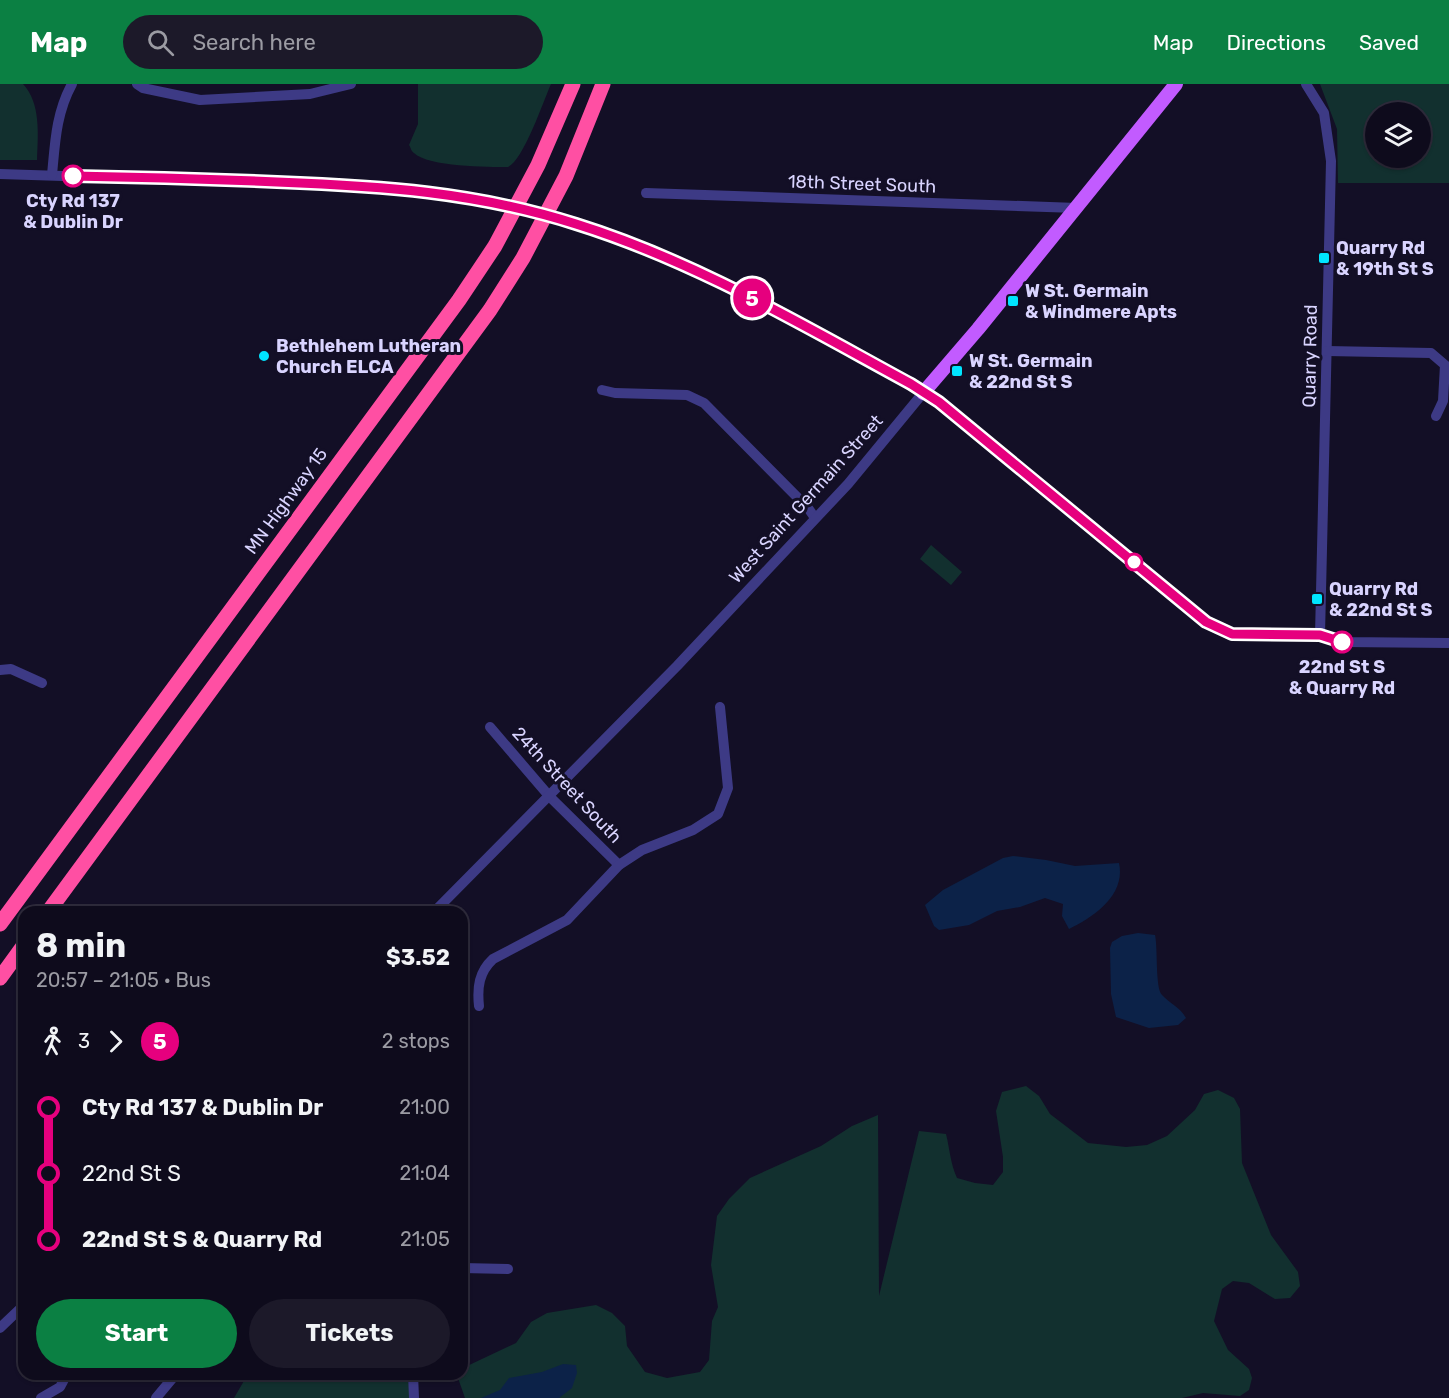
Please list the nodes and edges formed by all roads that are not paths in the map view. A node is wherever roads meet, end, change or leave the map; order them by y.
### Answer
1 (72, 84) edge
2 (137, 84) edge
3 (351, 84) edge
4 (573, 84) edge
5 (603, 84) edge
6 (1176, 84) edge
7 (1306, 84) edge
8 (0, 174) edge
9 (52, 176) junction
10 (646, 194) dead end
11 (1077, 208) junction
12 (1327, 351) junction
13 (602, 390) dead end
14 (923, 393) junction
15 (1436, 416) dead end
16 (815, 518) junction
17 (1320, 635) junction
18 (1449, 643) edge
19 (0, 670) edge
20 (42, 683) dead end
21 (720, 707) dead end
22 (490, 727) dead end
23 (550, 797) junction
24 (620, 865) junction
25 (52, 906) edge
26 (440, 906) edge
27 (0, 924) edge
28 (18, 953) edge
29 (0, 978) edge
30 (479, 1006) dead end
31 (468, 1268) edge
32 (508, 1269) dead end
33 (18, 1311) edge
34 (0, 1328) edge
35 (64, 1380) edge
36 (171, 1380) edge
37 (413, 1380) edge
38 (41, 1398) edge
39 (156, 1398) edge
40 (414, 1398) edge

1 - 9 street
2 - 3 street
4 - 27 highway, MN Highway 15
5 - 25 highway
6 - 11 main road, West Saint Germain Street
7 - 12 street, Quarry Road
8 - 9 street
9 - 14 street
10 - 11 street, 18th Street South
11 - 14 main road, West Saint Germain Street
12 - 15 street
12 - 17 street, Quarry Road
13 - 16 street
14 - 16 street, West Saint Germain Street
14 - 17 street
16 - 23 street, West Saint Germain Street
17 - 18 street
19 - 20 street
21 - 24 street
22 - 23 street, 24th Street South
23 - 24 street, 24th Street South
23 - 26 street, West Saint Germain Street
24 - 30 street
28 - 29 highway
31 - 32 street
33 - 34 street
35 - 38 street
36 - 39 street
37 - 40 street

